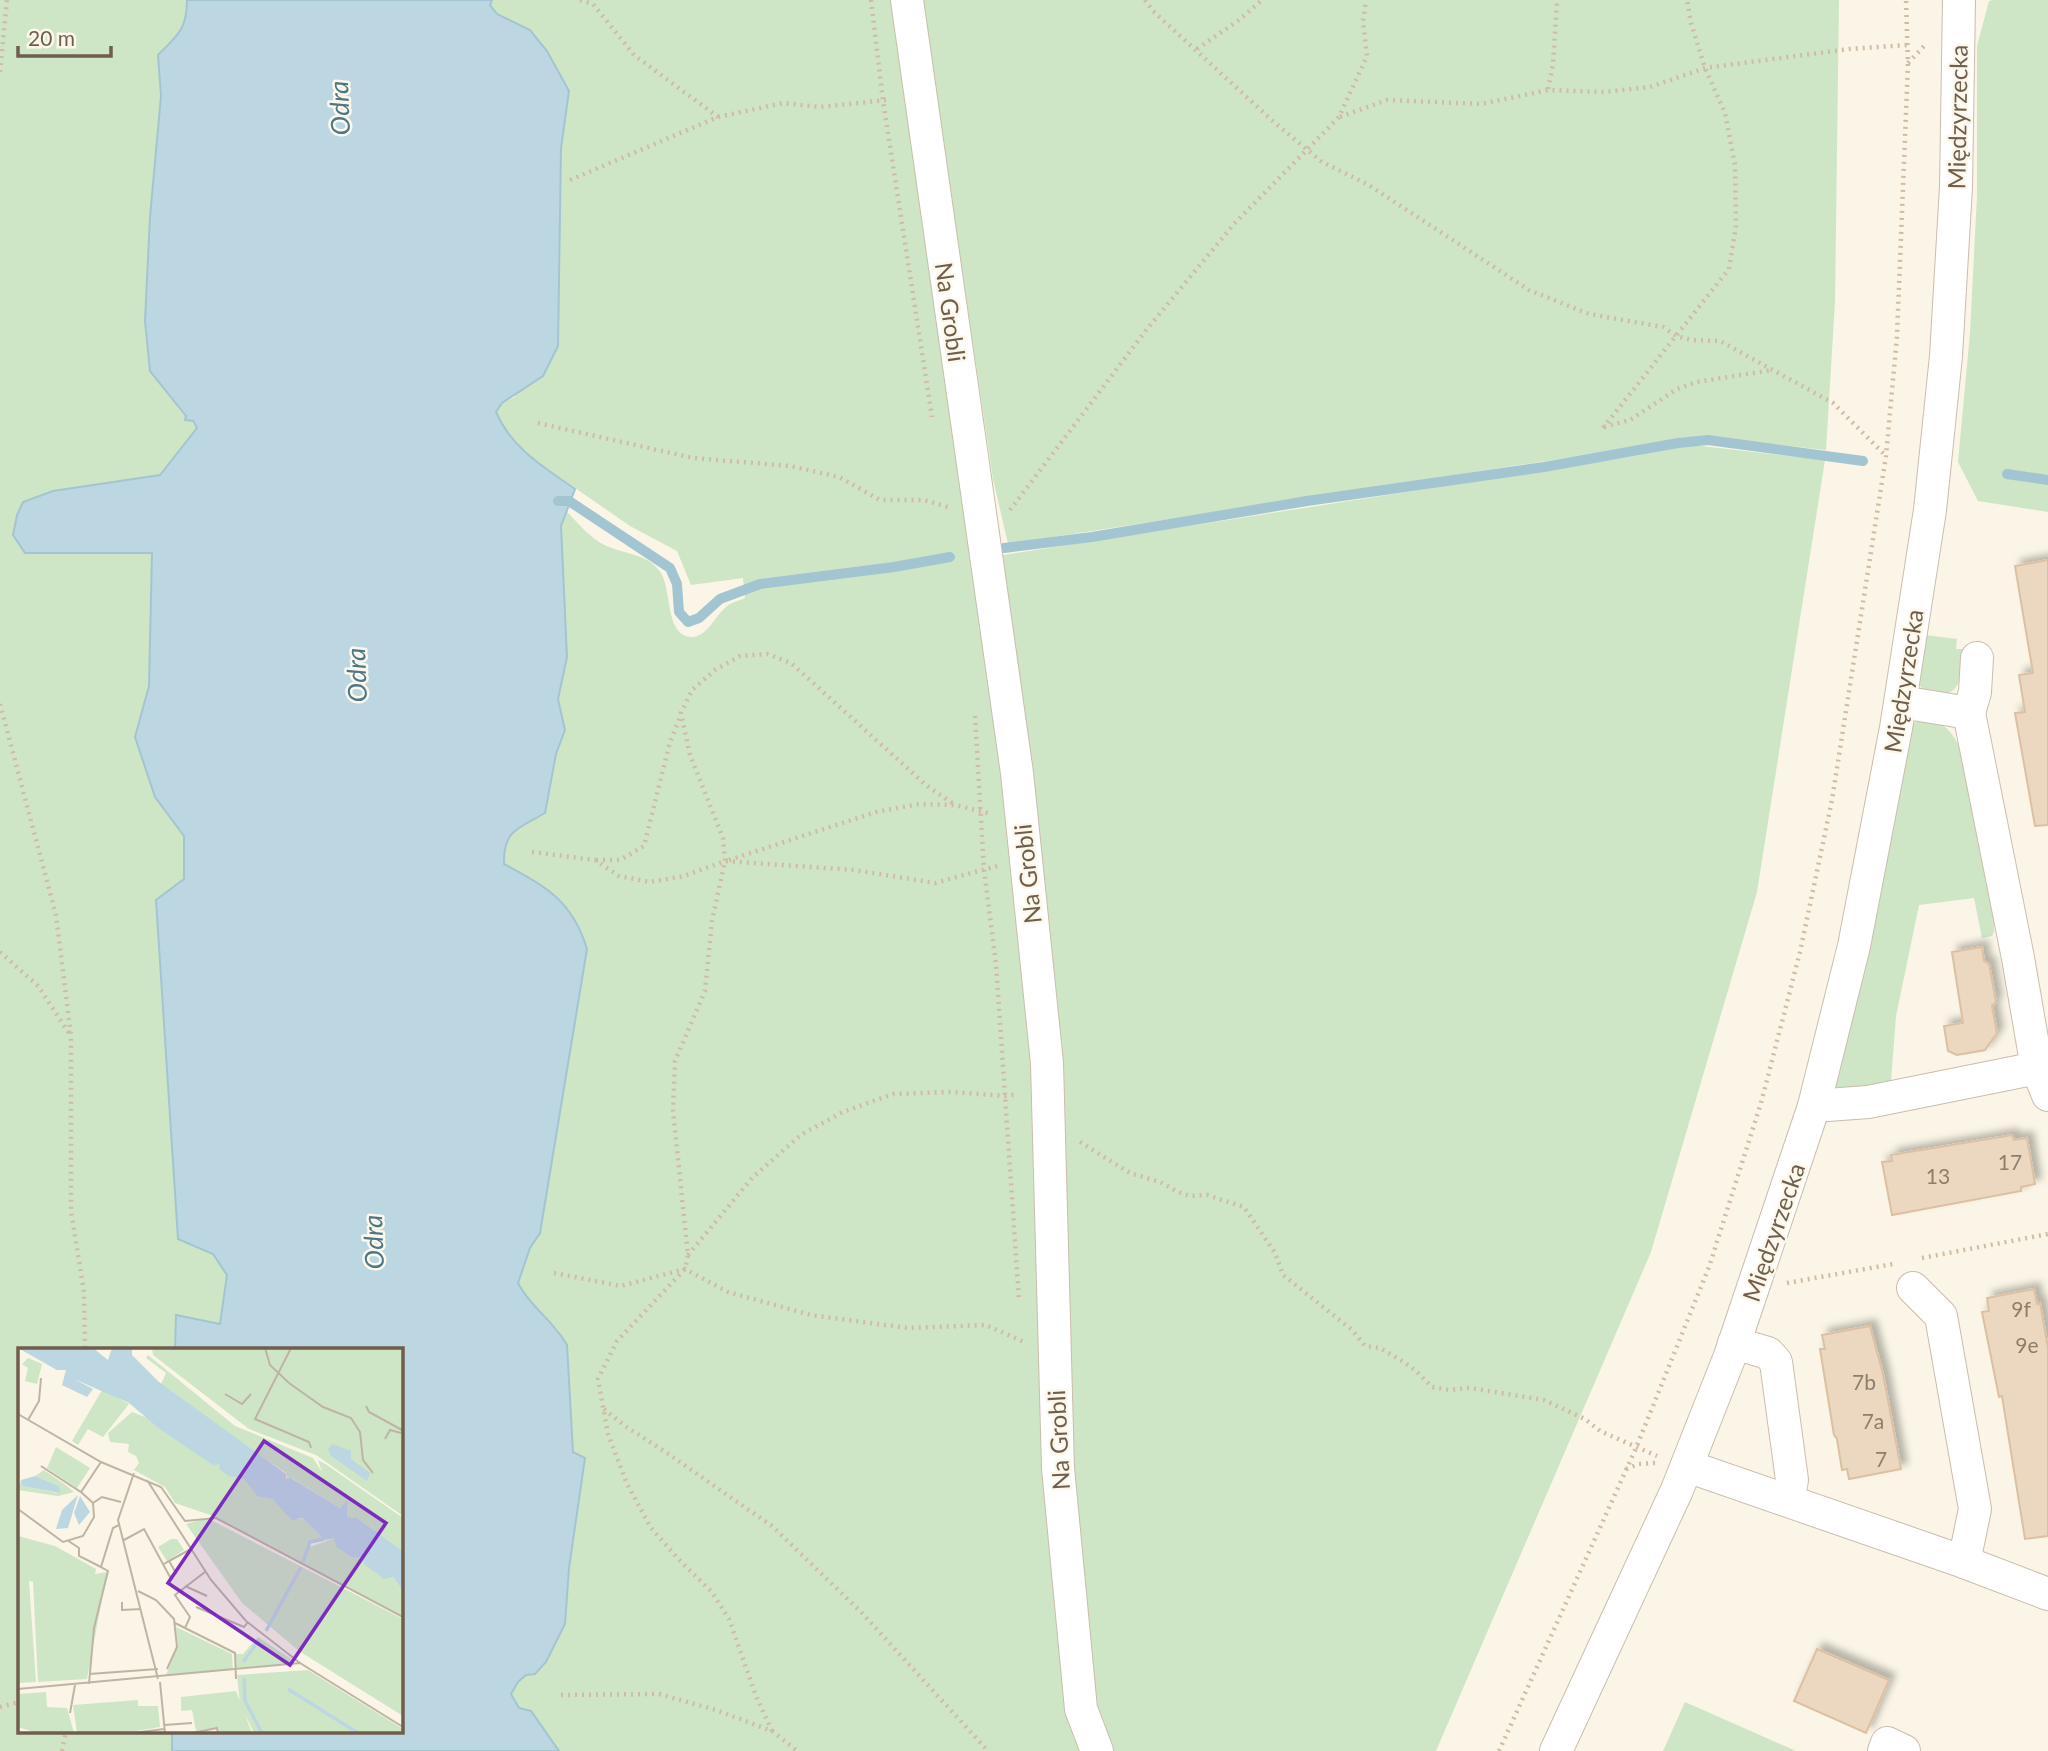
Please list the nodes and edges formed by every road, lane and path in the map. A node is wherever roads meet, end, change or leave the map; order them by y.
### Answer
1 (6, 0) edge
2 (580, 0) edge
3 (871, 0) edge
4 (907, 0) edge
5 (1145, 0) edge
6 (1262, 0) edge
7 (1366, 0) edge
8 (1557, 0) edge
9 (1688, 0) edge
10 (1906, 0) edge
11 (1959, 0) edge
12 (1907, 45) junction
13 (1198, 49) junction
14 (1705, 68) junction
15 (0, 72) edge
16 (1548, 90) junction
17 (922, 95) junction
18 (883, 101) junction
19 (718, 117) junction
20 (1339, 117) junction
21 (1306, 149) junction
22 (570, 180) dead end
23 (1676, 336) junction
24 (1774, 370) junction
25 (538, 423) dead end
26 (934, 423) dead end
27 (1886, 456) junction
28 (952, 497) dead end
29 (967, 513) junction
30 (1977, 658) dead end
31 (1901, 702) junction
32 (0, 704) edge
33 (974, 704) dead end
34 (681, 713) junction
35 (1969, 713) junction
36 (955, 805) junction
37 (980, 810) junction
38 (1022, 827) junction
39 (532, 852) dead end
40 (1024, 859) junction
41 (595, 860) junction
42 (725, 861) junction
43 (984, 870) junction
44 (0, 952) edge
45 (71, 1036) junction
46 (2042, 1082) edge
47 (1047, 1091) junction
48 (1006, 1096) junction
49 (1814, 1106) junction
50 (1047, 1129) junction
51 (688, 1255) junction
52 (685, 1269) junction
53 (554, 1273) dead end
54 (1913, 1287) dead end
55 (1020, 1301) dead end
56 (1021, 1328) dead end
57 (1022, 1342) junction
58 (1734, 1343) junction
59 (85, 1348) edge
60 (1055, 1353) junction
61 (1023, 1354) dead end
62 (603, 1408) junction
63 (1636, 1448) junction
64 (1677, 1464) junction
65 (1626, 1469) junction
66 (1787, 1500) junction
67 (1964, 1562) junction
68 (2048, 1594) edge
69 (561, 1695) dead end
70 (18, 1702) edge
71 (0, 1707) edge
72 (772, 1731) junction
73 (797, 1751) edge
74 (988, 1751) edge
75 (1097, 1751) edge
76 (1499, 1751) edge
77 (1557, 1751) edge
78 (1884, 1751) edge
79 (1904, 1751) edge

1 - 15 path
2 - 19 path
3 - 18 path
4 - 17 street, Na Grobli
5 - 13 path
6 - 13 path
7 - 20 path
8 - 16 path
9 - 14 path
10 - 12 path
11 - 31 street, Międzyrzecka
12 - 14 path
12 - 27 path
13 - 21 path
14 - 16 path
14 - 23 path
16 - 20 path
17 - 18 path
17 - 29 street, Na Grobli
18 - 19 path
18 - 26 path
19 - 22 path
20 - 21 path
21 - 23 path
21 - 29 path
23 - 24 path
23 - 24 path
24 - 27 path
25 - 29 path
27 - 63 path
28 - 29 path
29 - 38 street, Na Grobli
30 - 35 street
31 - 35 street
31 - 49 street, Międzyrzecka
32 - 45 path
33 - 37 path
34 - 36 path
34 - 41 path
34 - 42 path
35 - 46 street
36 - 37 path
36 - 42 path
37 - 38 path
37 - 43 path
38 - 40 street, Na Grobli
39 - 41 path
40 - 43 path
40 - 47 street, Na Grobli
41 - 42 path
42 - 43 path
42 - 51 path
43 - 48 path
44 - 45 path
45 - 59 path
46 - 49 street
47 - 48 path
47 - 50 street, Na Grobli
48 - 51 path
48 - 55 path
49 - 58 street, Międzyrzecka
50 - 60 street, Na Grobli
50 - 63 path
51 - 52 path
52 - 53 path
52 - 57 path
52 - 62 path
54 - 67 street
56 - 57 path
57 - 60 path
57 - 61 path
58 - 64 street, Międzyrzecka
58 - 66 street
60 - 75 street, Na Grobli
62 - 72 path
62 - 74 path
63 - 65 path
64 - 65 path
64 - 66 street
64 - 77 street, Międzyrzecka
65 - 76 path
66 - 67 street
67 - 68 street
69 - 72 path
70 - 71 path
72 - 73 path
78 - 79 street

